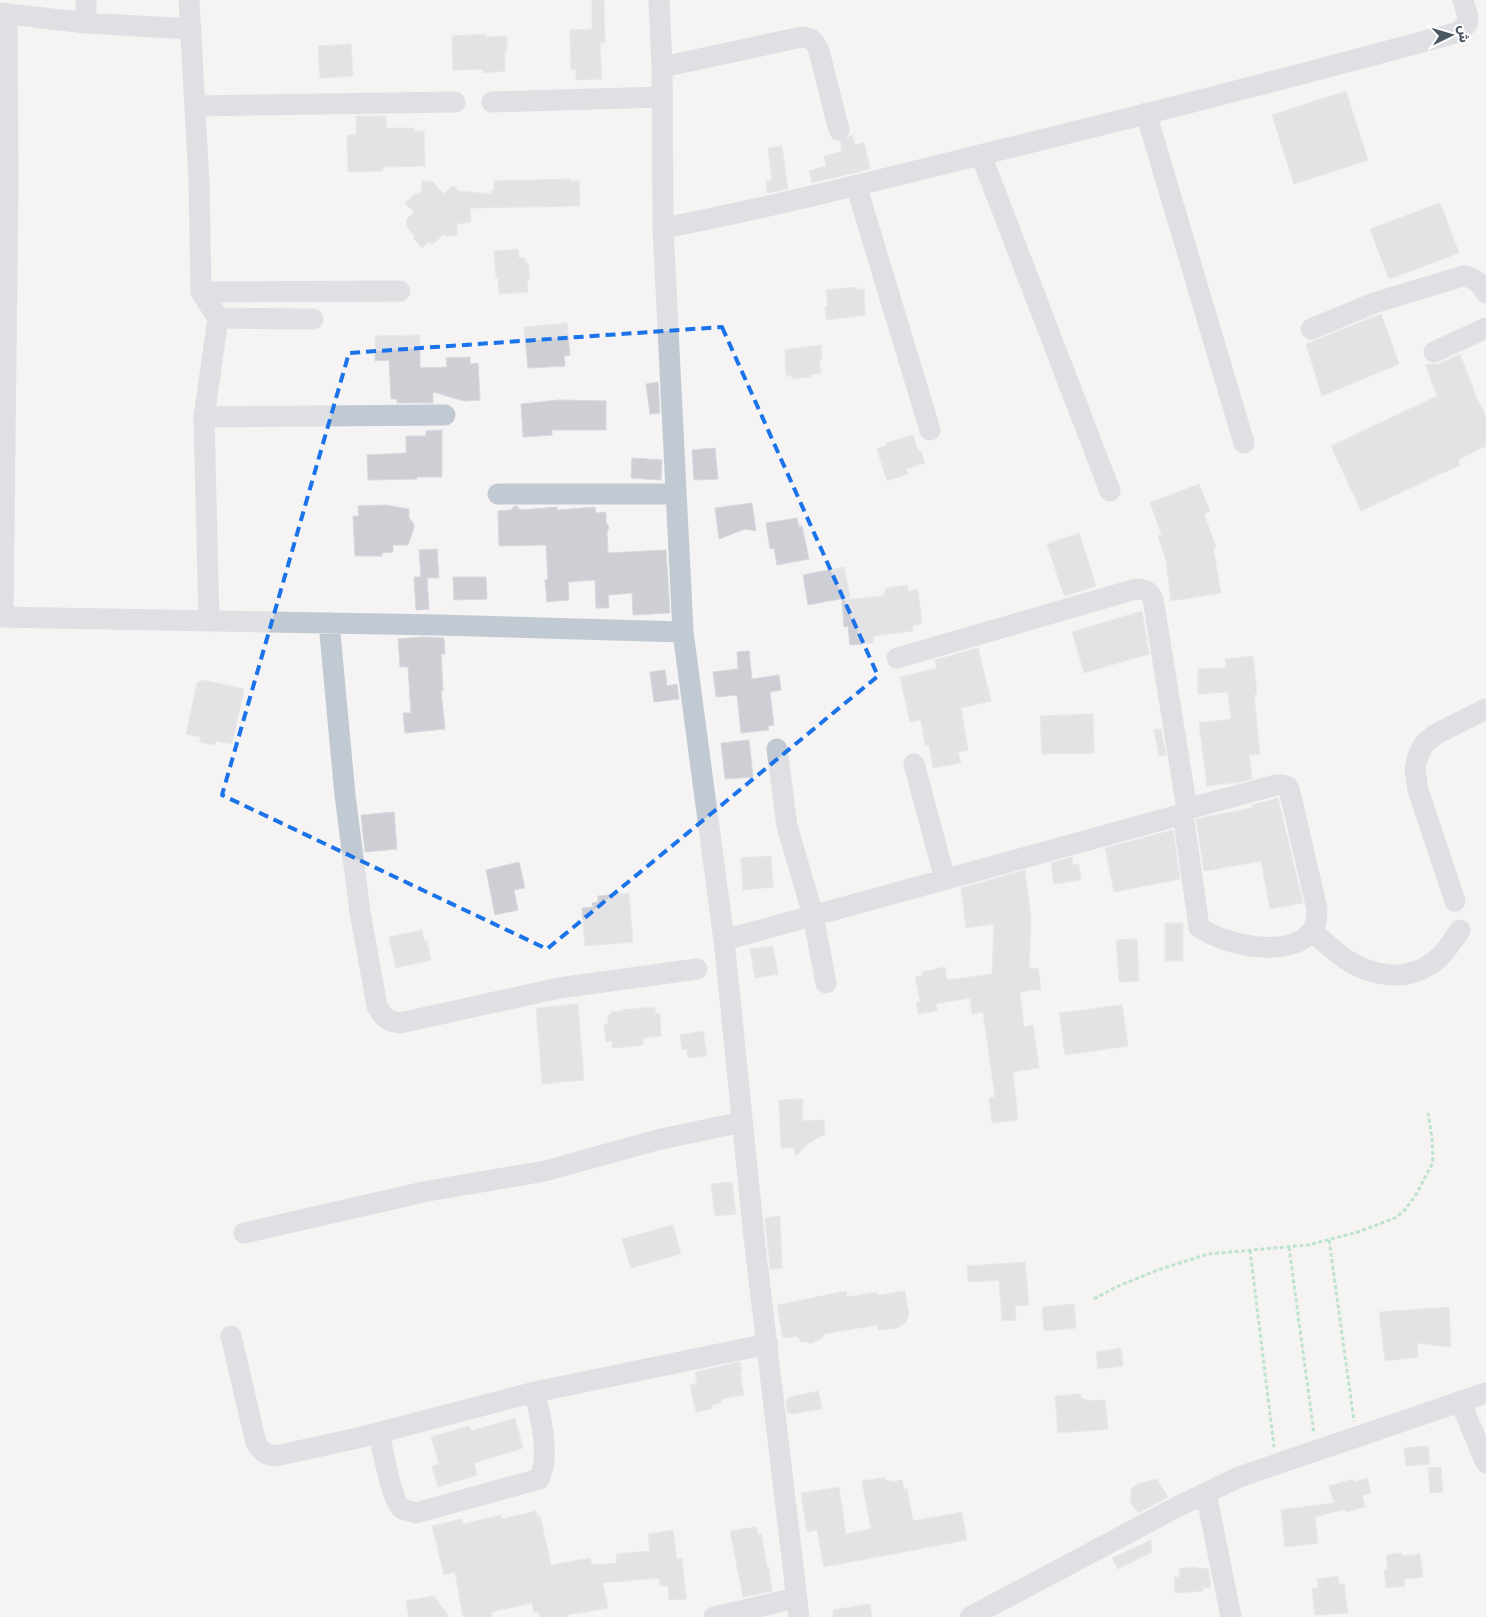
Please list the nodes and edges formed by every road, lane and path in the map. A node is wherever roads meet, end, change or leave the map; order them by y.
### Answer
1 (86, 0) edge
2 (189, 0) edge
3 (659, 0) edge
4 (1463, 0) edge
5 (3, 14) edge
6 (86, 23) junction
7 (191, 29) junction
8 (662, 67) junction
9 (662, 97) junction
10 (455, 102) dead end
11 (492, 102) dead end
12 (195, 106) junction
13 (1146, 113) junction
14 (839, 130) dead end
15 (981, 155) junction
16 (856, 185) junction
17 (663, 228) junction
18 (400, 291) dead end
19 (201, 292) junction
20 (1486, 293) edge
21 (218, 318) junction
22 (313, 319) dead end
23 (1486, 328) edge
24 (1311, 329) dead end
25 (1434, 352) dead end
26 (445, 415) dead end
27 (204, 417) junction
28 (930, 430) dead end
29 (1244, 443) dead end
30 (1110, 491) dead end
31 (498, 494) dead end
32 (676, 494) junction
33 (1, 617) edge
34 (208, 622) junction
35 (329, 623) junction
36 (683, 632) junction
37 (897, 658) dead end
38 (1486, 709) edge
39 (777, 749) dead end
40 (914, 764) dead end
41 (1185, 812) junction
42 (945, 879) junction
43 (1455, 901) dead end
44 (813, 915) junction
45 (1460, 930) dead end
46 (1312, 931) junction
47 (724, 940) junction
48 (698, 969) dead end
49 (826, 983) dead end
50 (1428, 1113) dead end
51 (742, 1122) junction
52 (244, 1233) dead end
53 (1329, 1240) junction
54 (1289, 1247) junction
55 (1250, 1250) junction
56 (1094, 1299) dead end
57 (231, 1336) dead end
58 (768, 1344) junction
59 (535, 1392) junction
60 (1486, 1393) edge
61 (1460, 1401) junction
62 (1354, 1422) dead end
63 (379, 1433) junction
64 (1314, 1436) dead end
65 (1275, 1452) dead end
66 (1486, 1463) edge
67 (1206, 1494) junction
68 (797, 1608) edge
69 (714, 1617) edge
70 (970, 1617) edge
71 (1231, 1617) edge

1 - 6 street
2 - 7 street
3 - 8 street
4 - 13 street
5 - 6 street
5 - 33 street
6 - 7 street
7 - 12 street
8 - 9 street
8 - 14 street
9 - 11 street
9 - 17 street
10 - 12 street
12 - 19 street
13 - 15 street
13 - 29 street
15 - 16 street
15 - 30 street
16 - 17 street
16 - 28 street
17 - 32 street
18 - 19 street
19 - 21 street
20 - 24 street
21 - 22 street
21 - 27 street
23 - 25 street
26 - 27 street
27 - 34 street
31 - 32 street
32 - 36 street
33 - 34 street
34 - 35 street
35 - 36 street
35 - 48 street
36 - 47 street
37 - 41 street
38 - 43 street
39 - 44 street
40 - 42 street
41 - 42 street
41 - 46 street
41 - 46 street
42 - 44 street
44 - 47 street
44 - 49 street
45 - 46 street
47 - 51 street
50 - 53 path
51 - 52 street
51 - 58 street
53 - 54 path
53 - 62 path
54 - 55 path
54 - 64 path
55 - 56 path
55 - 65 path
57 - 63 street
58 - 59 street
58 - 68 street
59 - 63 street
59 - 63 street
60 - 61 street
61 - 66 street
61 - 67 street
67 - 70 street
67 - 71 street
68 - 69 street

